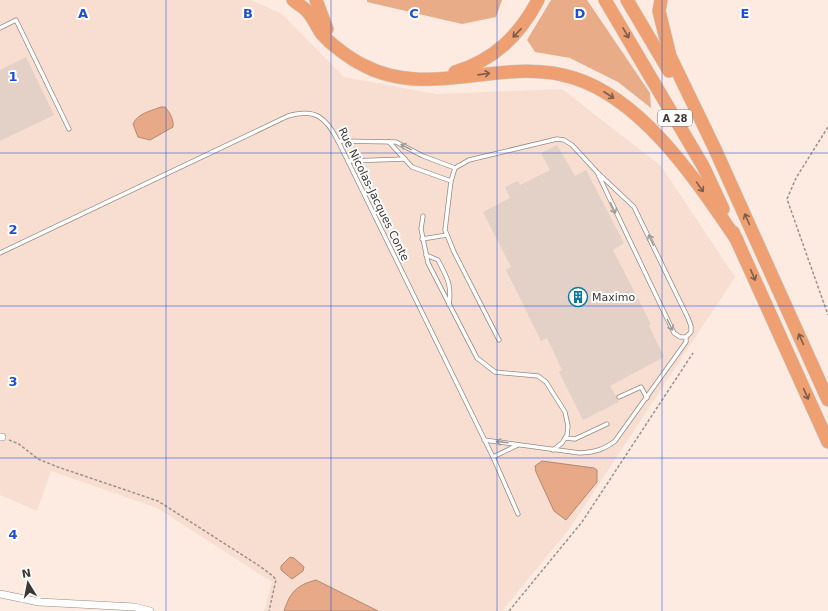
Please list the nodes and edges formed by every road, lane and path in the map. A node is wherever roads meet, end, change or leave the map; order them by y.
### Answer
1 (293, 0) edge
2 (316, 0) edge
3 (538, 0) edge
4 (605, 0) edge
5 (627, 0) edge
6 (661, 0) edge
7 (0, 28) edge
8 (828, 127) edge
9 (69, 129) dead end
10 (338, 141) junction
11 (388, 142) junction
12 (714, 147) junction
13 (405, 159) junction
14 (348, 161) junction
15 (455, 168) junction
16 (597, 172) junction
17 (451, 181) junction
18 (423, 216) dead end
19 (447, 235) junction
20 (422, 239) junction
21 (737, 240) junction
22 (0, 252) edge
23 (426, 255) junction
24 (448, 305) junction
25 (828, 316) edge
26 (686, 337) junction
27 (499, 340) dead end
28 (693, 353) dead end
29 (619, 397) dead end
30 (647, 398) junction
31 (828, 400) edge
32 (607, 424) dead end
33 (1, 437) edge
34 (566, 438) junction
35 (484, 440) junction
36 (828, 442) edge
37 (519, 445) junction
38 (553, 450) junction
39 (493, 457) junction
40 (518, 514) dead end
41 (0, 594) edge
42 (150, 611) edge
43 (269, 611) edge
44 (509, 611) edge

1 -> 21 highway
3 -> 2 highway
4 -> 21 highway, A 28
5 - 12 highway, A 28
6 - 12 highway
7 - 9 lane
8 - 25 path
10 - 11 lane
10 - 14 lane, Rue Nicolas-Jacques Conte
10 - 22 lane, Rue Nicolas-Jacques Conte
11 - 13 lane
15 -> 11 lane
31 -> 12 highway, A 28
13 - 14 lane
13 - 17 lane
14 - 35 lane, Rue Nicolas-Jacques Conte
15 - 16 lane
15 - 17 lane
16 -> 26 lane
26 -> 16 lane
17 - 19 lane
18 - 20 lane
19 - 20 lane
19 - 27 lane
20 - 23 lane
21 -> 36 highway, A 28
23 - 24 lane
23 - 24 lane
24 - 34 lane
26 - 30 lane
28 - 44 path
29 - 30 lane
30 - 38 lane
32 - 34 lane
33 - 43 path
34 - 38 lane
37 -> 35 lane
35 - 39 lane, Rue Nicolas-Jacques Conte
37 - 38 lane
37 - 39 lane
39 - 40 lane, Rue Nicolas-Jacques Conte
41 - 42 street

